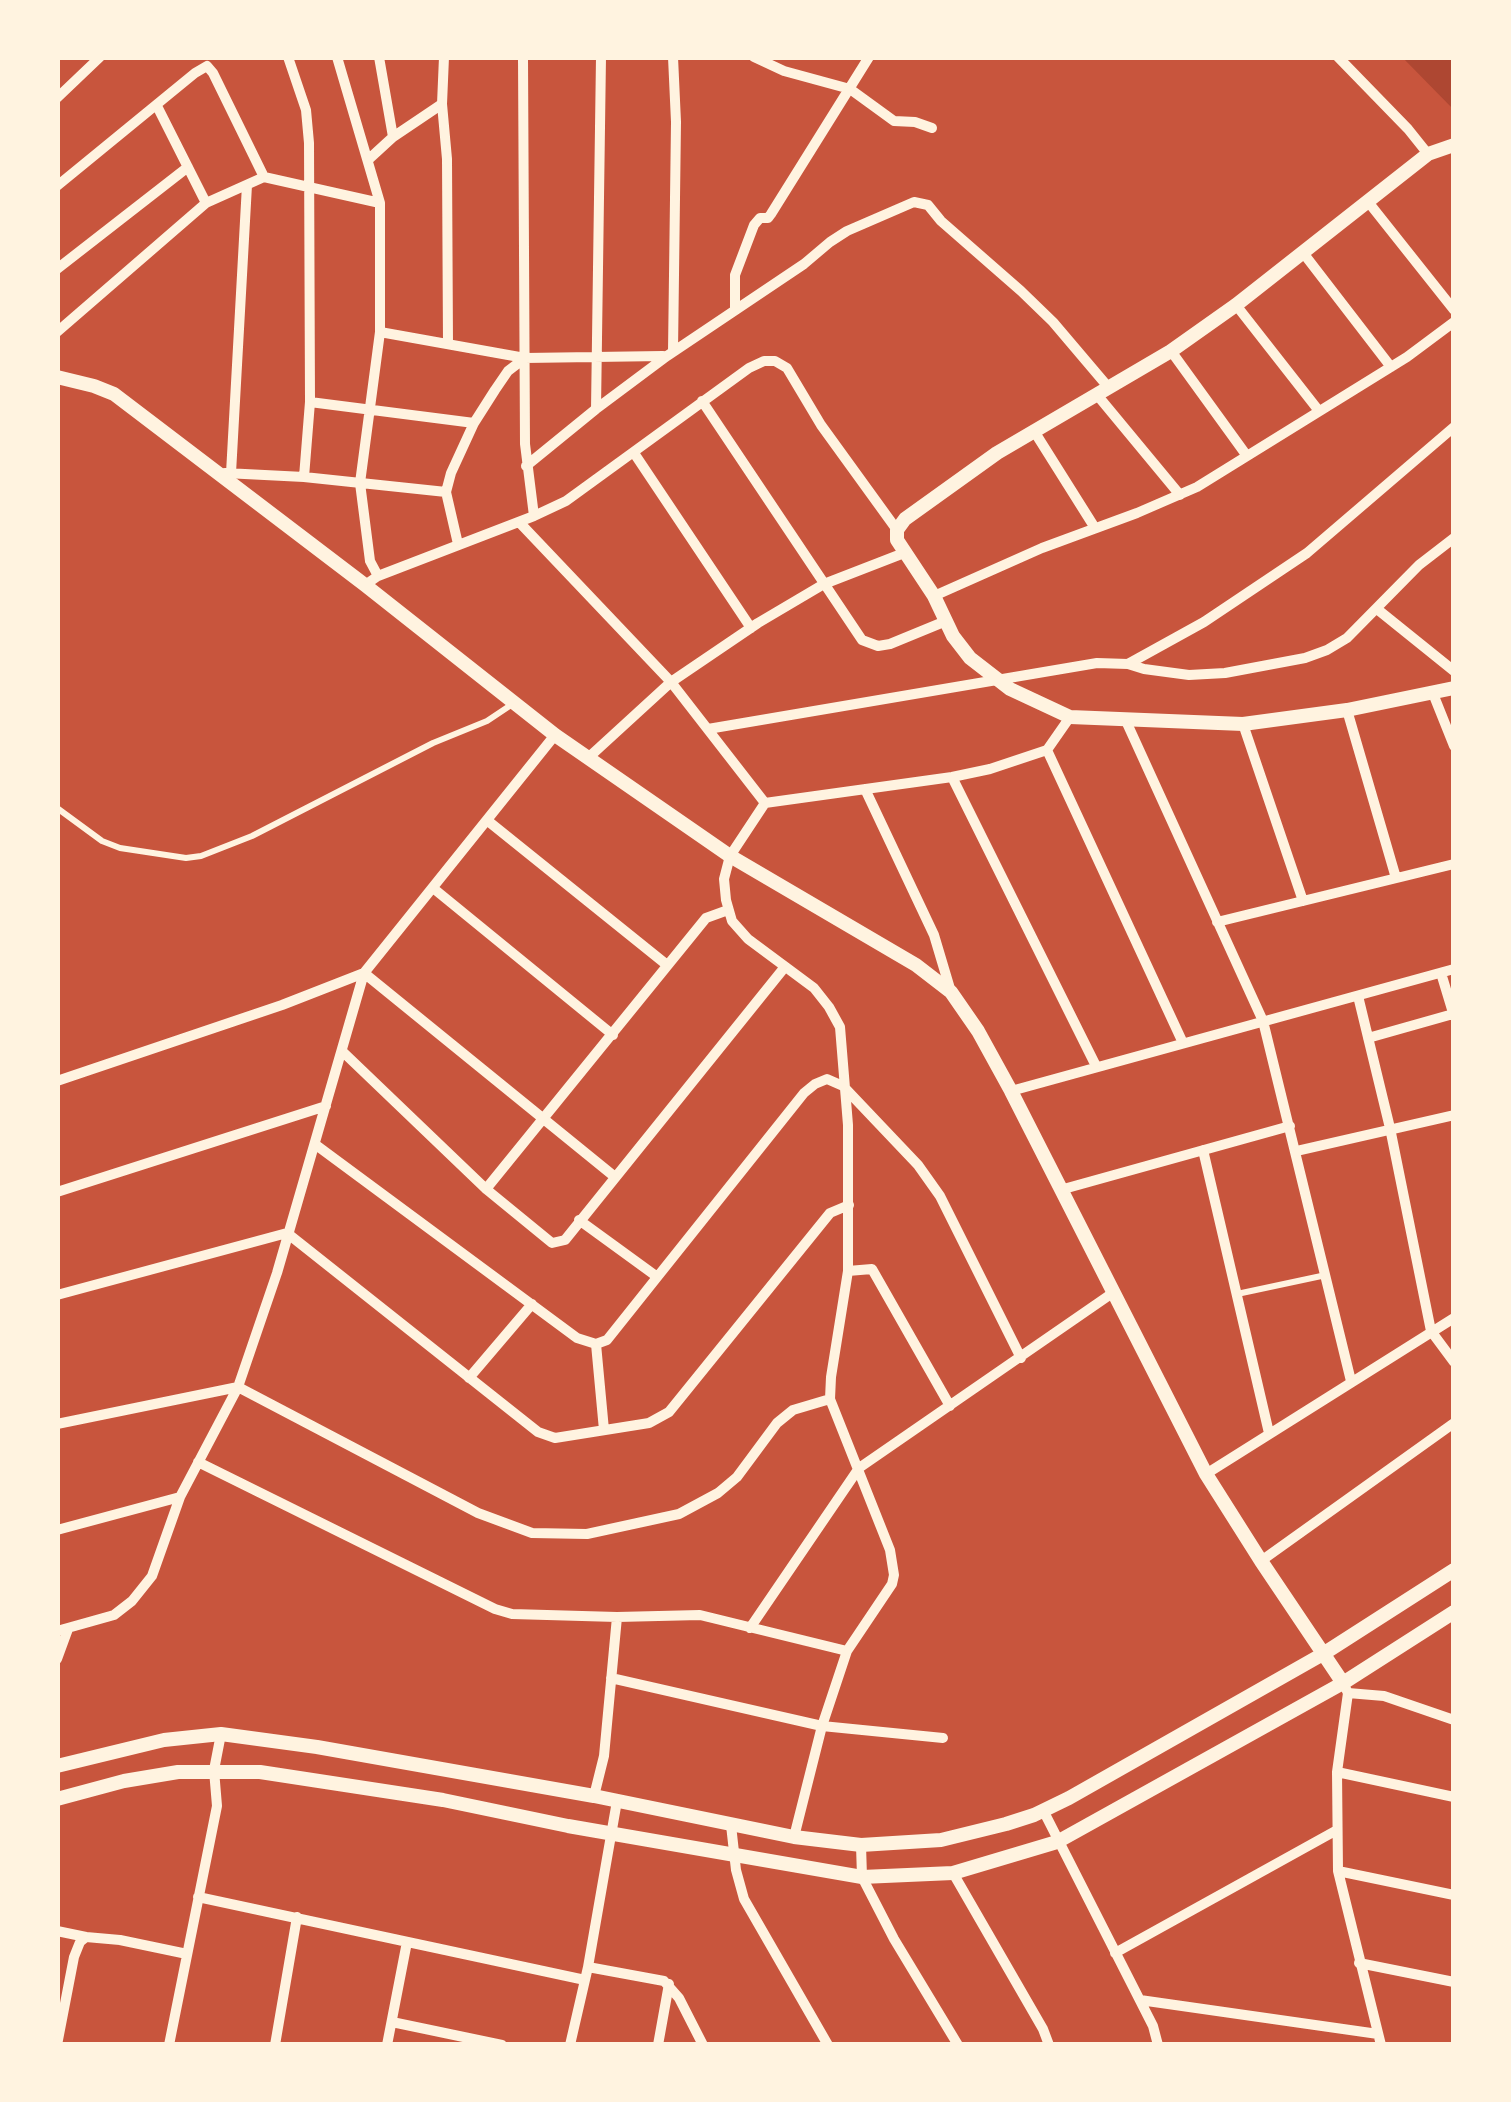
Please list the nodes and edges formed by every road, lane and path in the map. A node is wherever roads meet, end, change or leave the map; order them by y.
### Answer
1 (100, 57) edge
2 (288, 57) edge
3 (337, 57) edge
4 (379, 57) edge
5 (444, 57) edge
6 (523, 57) edge
7 (601, 57) edge
8 (674, 57) edge
9 (754, 57) edge
10 (869, 57) edge
11 (1337, 57) edge
12 (850, 89) junction
13 (57, 98) edge
14 (442, 104) junction
15 (157, 106) junction
16 (932, 128) dead end
17 (393, 136) junction
18 (1454, 145) edge
19 (1428, 154) junction
20 (369, 159) junction
21 (188, 167) junction
22 (264, 177) junction
23 (248, 184) junction
24 (57, 186) edge
25 (309, 187) junction
26 (206, 203) junction
27 (380, 203) junction
28 (1369, 203) junction
29 (1304, 254) junction
30 (57, 269) edge
31 (1236, 305) junction
32 (735, 309) junction
33 (1454, 310) edge
34 (1454, 322) edge
35 (57, 332) edge
36 (380, 332) junction
37 (448, 344) junction
38 (1171, 351) junction
39 (670, 354) junction
40 (526, 358) junction
41 (597, 359) junction
42 (1391, 367) junction
43 (57, 377) edge
44 (1103, 392) junction
45 (703, 401) junction
46 (310, 402) junction
47 (596, 409) junction
48 (370, 410) junction
49 (1318, 411) junction
50 (474, 423) junction
51 (1454, 427) edge
52 (1034, 431) junction
53 (634, 453) junction
54 (1247, 456) junction
55 (526, 466) junction
56 (224, 473) junction
57 (304, 477) junction
58 (360, 483) junction
59 (446, 491) junction
60 (1180, 495) junction
61 (534, 517) junction
62 (520, 522) junction
63 (1095, 528) junction
64 (897, 530) junction
65 (1452, 543) edge
66 (458, 544) junction
67 (904, 553) junction
68 (372, 581) junction
69 (824, 584) junction
70 (934, 596) junction
71 (1377, 610) junction
72 (946, 620) junction
73 (752, 628) junction
74 (1127, 664) junction
75 (1454, 671) edge
76 (996, 679) junction
77 (671, 682) junction
78 (1454, 688) edge
79 (1432, 691) junction
80 (514, 702) junction
81 (1347, 710) junction
82 (1070, 717) junction
83 (1126, 721) junction
84 (1243, 724) junction
85 (708, 729) junction
86 (555, 735) junction
87 (1454, 746) edge
88 (1047, 750) junction
89 (588, 758) junction
90 (952, 777) junction
91 (865, 789) junction
92 (765, 802) junction
93 (57, 808) edge
94 (488, 821) junction
95 (730, 856) junction
96 (1454, 864) edge
97 (1396, 878) junction
98 (433, 889) junction
99 (1303, 901) junction
100 (728, 910) junction
101 (1217, 922) junction
102 (667, 965) junction
103 (784, 968) junction
104 (1448, 971) edge
105 (364, 973) junction
106 (951, 992) junction
107 (1358, 995) junction
108 (1454, 1016) edge
109 (1263, 1021) junction
110 (613, 1035) junction
111 (1368, 1038) junction
112 (1183, 1043) junction
113 (343, 1052) junction
114 (1096, 1066) junction
115 (57, 1081) edge
116 (843, 1086) junction
117 (1011, 1091) junction
118 (326, 1106) junction
119 (1454, 1115) edge
120 (545, 1119) junction
121 (1290, 1126) junction
122 (1390, 1128) junction
123 (316, 1144) junction
124 (1203, 1150) junction
125 (1296, 1151) junction
126 (615, 1177) junction
127 (485, 1189) junction
128 (1060, 1190) junction
129 (57, 1192) edge
130 (849, 1205) junction
131 (579, 1220) junction
132 (287, 1233) junction
133 (848, 1271) junction
134 (1325, 1274) junction
135 (656, 1276) junction
136 (1114, 1292) junction
137 (1237, 1294) junction
138 (57, 1295) edge
139 (532, 1304) junction
140 (1454, 1318) edge
141 (1431, 1331) junction
142 (596, 1344) junction
143 (1021, 1358) junction
144 (1454, 1362) edge
145 (469, 1378) junction
146 (1351, 1381) junction
147 (238, 1387) junction
148 (830, 1399) junction
149 (950, 1406) junction
150 (1454, 1423) edge
151 (57, 1424) edge
152 (604, 1430) junction
153 (1269, 1433) junction
154 (198, 1462) junction
155 (859, 1468) junction
156 (1206, 1474) junction
157 (180, 1497) junction
158 (57, 1530) edge
159 (1261, 1561) junction
160 (1454, 1570) edge
161 (1454, 1612) edge
162 (617, 1618) junction
163 (750, 1628) junction
164 (63, 1630) edge
165 (847, 1652) junction
166 (1323, 1654) junction
167 (57, 1659) edge
168 (611, 1678) junction
169 (1345, 1688) junction
170 (1454, 1720) edge
171 (822, 1726) junction
172 (221, 1734) junction
173 (943, 1738) dead end
174 (57, 1766) edge
175 (214, 1770) junction
176 (1337, 1772) junction
177 (594, 1796) junction
178 (1454, 1797) edge
179 (57, 1799) edge
180 (617, 1801) junction
181 (1043, 1810) junction
182 (731, 1825) junction
183 (1337, 1830) junction
184 (610, 1832) junction
185 (794, 1837) junction
186 (1057, 1842) junction
187 (861, 1845) junction
188 (734, 1856) junction
189 (1338, 1871) junction
190 (953, 1873) junction
191 (862, 1877) junction
192 (1454, 1895) edge
193 (199, 1898) junction
194 (297, 1917) junction
195 (57, 1931) edge
196 (86, 1937) junction
197 (407, 1942) junction
198 (1115, 1953) junction
199 (187, 1954) junction
200 (1359, 1963) junction
201 (587, 1973) junction
202 (1454, 1982) edge
203 (666, 1983) junction
204 (1140, 2000) junction
205 (392, 2022) junction
206 (58, 2039) edge
207 (1380, 2040) edge
208 (169, 2045) edge
209 (274, 2045) edge
210 (387, 2045) edge
211 (502, 2045) edge
212 (570, 2045) edge
213 (658, 2045) edge
214 (703, 2045) edge
215 (828, 2045) edge
216 (958, 2045) edge
217 (1049, 2045) edge
218 (1158, 2045) edge

1 - 13 street
2 - 25 street
3 - 20 street
4 - 17 street
5 - 14 street
6 - 40 street
7 - 41 street
8 - 39 street
9 - 12 street
10 - 12 street
11 - 19 street
12 - 16 street
12 - 32 street
14 - 17 street
14 - 37 street
15 - 21 street
15 - 22 street
15 - 24 street
17 - 20 street
18 - 19 street
19 - 28 street
20 - 27 street
21 - 26 street
21 - 30 street
22 - 23 street
22 - 25 street
23 - 26 street
23 - 56 street
25 - 27 street
25 - 46 street
26 - 35 street
27 - 36 street
28 - 29 street
28 - 33 street
29 - 31 street
29 - 42 street
31 - 38 street
31 - 49 street
32 - 39 street
32 - 44 street
34 - 42 street
36 - 37 street
36 - 48 street
37 - 40 street
38 - 44 street
38 - 54 street
39 - 41 street
39 - 47 street
40 - 41 street
40 - 50 street
40 - 55 street
41 - 47 street
42 - 49 street
43 - 56 street
44 - 52 street
44 - 60 street
45 - 53 street
45 - 64 street
45 - 69 street
46 - 48 street
46 - 57 street
47 - 55 street
48 - 50 street
48 - 58 street
49 - 54 street
50 - 59 street
51 - 74 street
52 - 63 street
52 - 64 street
53 - 61 street
53 - 73 street
54 - 60 street
55 - 61 street
56 - 57 street
56 - 68 street
57 - 58 street
58 - 59 street
58 - 68 street
59 - 66 street
60 - 63 street
61 - 62 street
62 - 66 street
62 - 77 street
63 - 70 street
64 - 67 street
65 - 71 street
66 - 68 street
67 - 69 street
67 - 70 street
68 - 80 street
69 - 72 street
69 - 73 street
70 - 72 street
71 - 74 street
71 - 75 street
72 - 76 street
73 - 77 street
74 - 76 street
76 - 82 street
76 - 85 street
77 - 85 street
77 - 89 street
78 - 79 street
79 - 81 street
79 - 87 street
80 - 86 street
80 - 93 lane
81 - 84 street
81 - 97 street
82 - 83 street
82 - 88 street
83 - 84 street
83 - 101 street
84 - 99 street
85 - 92 street
86 - 89 street
86 - 94 street
88 - 90 street
88 - 112 street
89 - 95 street
90 - 91 street
90 - 114 street
91 - 92 street
91 - 106 street
92 - 95 street
94 - 98 street
94 - 102 street
95 - 100 street
95 - 106 street
96 - 97 street
97 - 99 street
98 - 105 street
98 - 110 street
99 - 101 street
100 - 102 street
100 - 103 street
101 - 109 street
102 - 110 street
103 - 116 street
103 - 126 street
104 - 107 street
104 - 108 street
105 - 113 street
105 - 115 street
105 - 120 street
106 - 117 street
107 - 109 street
107 - 111 street
108 - 111 street
109 - 112 street
109 - 121 street
110 - 120 street
111 - 122 street
112 - 114 street
113 - 118 street
113 - 127 street
114 - 117 street
116 - 130 street
116 - 135 street
116 - 143 street
117 - 128 street
118 - 123 street
118 - 129 street
119 - 122 street
120 - 126 street
120 - 127 street
121 - 124 street
121 - 125 street
122 - 125 street
122 - 141 street
123 - 132 street
123 - 139 street
124 - 128 street
124 - 137 street
125 - 134 street
126 - 131 street
127 - 131 street
128 - 136 street
130 - 133 street
130 - 152 street
131 - 135 street
132 - 138 street
132 - 145 street
132 - 147 street
133 - 148 street
133 - 149 street
134 - 137 lane
134 - 146 street
135 - 142 street
136 - 143 street
136 - 156 street
137 - 153 street
139 - 142 street
139 - 145 street
140 - 141 street
141 - 144 street
141 - 146 street
142 - 152 street
143 - 149 street
145 - 152 street
146 - 153 street
147 - 148 street
147 - 151 street
147 - 154 street
148 - 155 street
149 - 155 street
150 - 159 street
153 - 156 street
154 - 157 street
154 - 162 street
155 - 163 street
155 - 165 street
156 - 159 street
157 - 158 street
157 - 164 street
159 - 166 street
160 - 166 street
161 - 169 street
162 - 163 street
162 - 168 street
163 - 165 street
164 - 167 street
165 - 171 street
166 - 169 street
166 - 181 street
168 - 171 street
168 - 177 street
169 - 170 street
169 - 176 street
169 - 186 street
171 - 173 street
171 - 185 street
172 - 174 street
172 - 175 street
172 - 177 street
175 - 179 street
175 - 184 street
175 - 193 street
176 - 178 street
176 - 183 street
177 - 180 street
180 - 182 street
180 - 184 street
181 - 186 street
181 - 187 street
182 - 185 street
182 - 188 street
183 - 189 street
183 - 198 street
184 - 188 street
184 - 201 street
185 - 187 street
186 - 190 street
186 - 198 street
187 - 191 street
188 - 191 street
188 - 215 street
189 - 192 street
189 - 200 street
190 - 191 street
190 - 217 street
191 - 216 street
193 - 194 street
193 - 199 street
194 - 197 street
194 - 209 street
195 - 196 street
196 - 199 street
196 - 206 street
197 - 201 street
197 - 205 street
198 - 204 street
199 - 208 street
200 - 202 street
200 - 207 street
201 - 203 street
201 - 212 street
203 - 213 street
203 - 214 street
204 - 207 street
204 - 218 street
205 - 210 street
205 - 211 street

